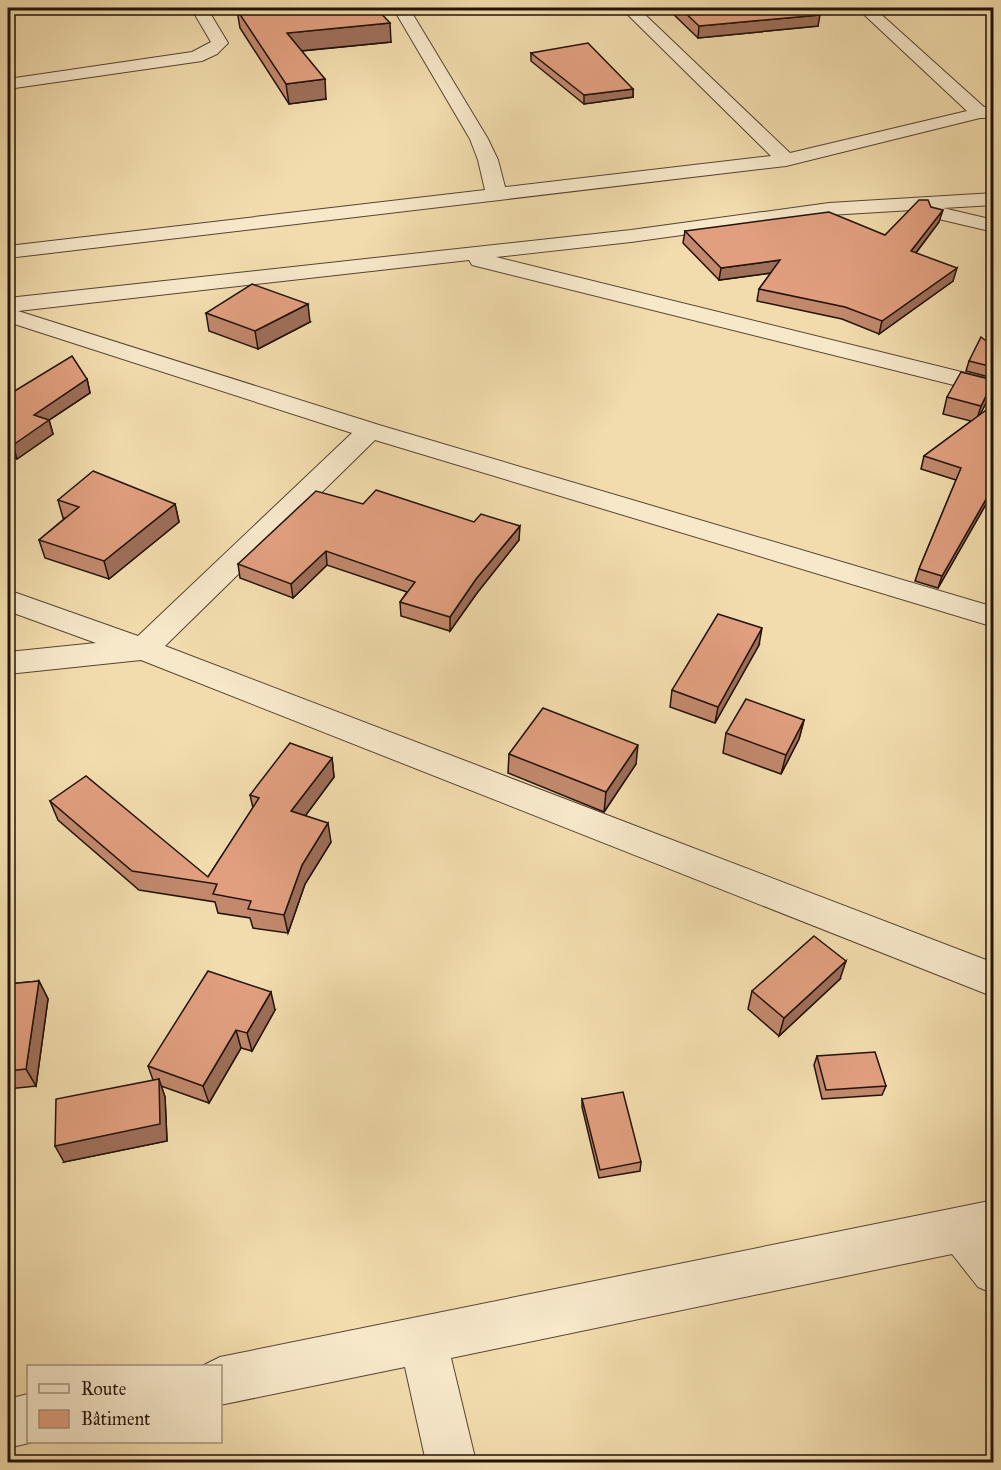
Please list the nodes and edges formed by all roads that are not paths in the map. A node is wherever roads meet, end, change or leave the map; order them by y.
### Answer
1 (199, 8) edge
2 (401, 8) edge
3 (629, 8) edge
4 (865, 8) edge
5 (8, 84) edge
6 (986, 112) edge
7 (786, 160) junction
8 (496, 193) junction
9 (993, 199) edge
10 (898, 204) junction
11 (993, 226) edge
12 (8, 252) edge
13 (460, 255) junction
14 (8, 305) edge
15 (8, 315) edge
16 (993, 388) edge
17 (370, 430) junction
18 (8, 600) edge
19 (993, 617) edge
20 (143, 649) junction
21 (8, 663) edge
22 (993, 980) edge
23 (977, 1226) edge
24 (993, 1271) edge
25 (423, 1341) junction
26 (222, 1381) edge
27 (27, 1419) edge
28 (8, 1423) edge
29 (451, 1462) edge

1 - 5 street
2 - 8 street
3 - 7 street
4 - 6 street
6 - 7 street
7 - 8 street
8 - 12 street
9 - 10 street
10 - 11 street
10 - 13 street
13 - 14 street
13 - 16 street
15 - 17 street
17 - 19 street
17 - 20 street
18 - 20 street
20 - 21 street
20 - 22 street
23 - 24 street
23 - 25 street
25 - 26 street
25 - 29 street
27 - 28 street

